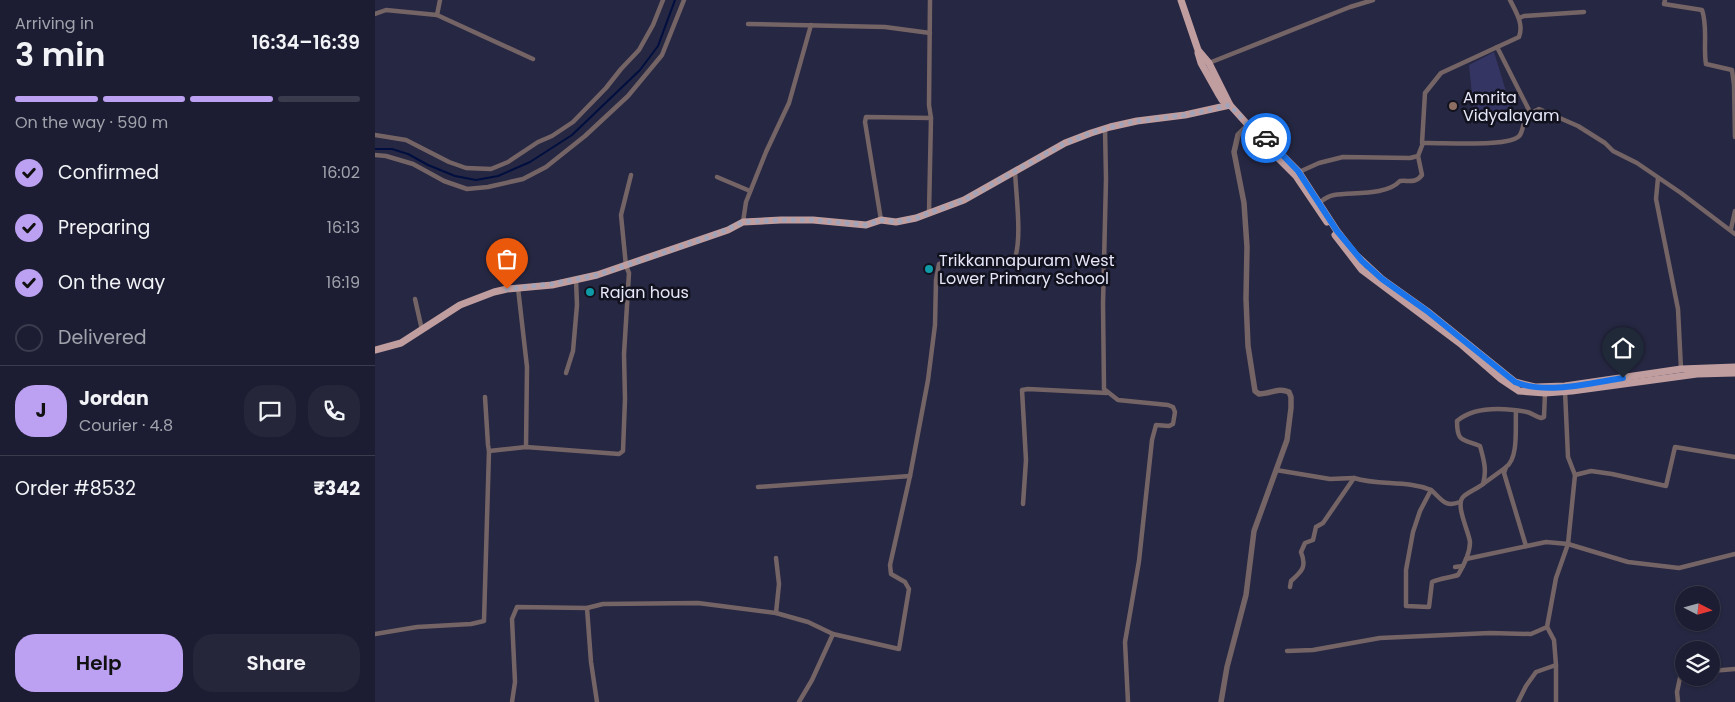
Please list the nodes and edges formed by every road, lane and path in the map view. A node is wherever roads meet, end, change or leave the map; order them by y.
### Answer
1 (439, 0) edge
2 (663, 0) edge
3 (684, 0) edge
4 (930, 0) edge
5 (1181, 0) edge
6 (1373, 0) edge
7 (1510, 0) edge
8 (1665, 0) edge
9 (1584, 12) dead end
10 (375, 14) edge
11 (437, 15) junction
12 (1519, 18) junction
13 (748, 24) dead end
14 (811, 25) junction
15 (930, 33) junction
16 (1497, 47) junction
17 (1198, 50) junction
18 (533, 59) dead end
19 (1209, 63) junction
20 (1230, 105) junction
21 (1530, 112) junction
22 (931, 118) junction
23 (1248, 125) junction
24 (1105, 128) junction
25 (375, 136) edge
26 (1735, 137) edge
27 (1422, 143) junction
28 (375, 155) edge
29 (1418, 156) junction
30 (1015, 171) junction
31 (1299, 172) junction
32 (631, 174) dead end
33 (717, 177) dead end
34 (1658, 178) junction
35 (750, 191) junction
36 (1320, 202) junction
37 (1735, 210) edge
38 (929, 214) junction
39 (881, 220) junction
40 (743, 222) junction
41 (1731, 230) junction
42 (1735, 234) edge
43 (626, 266) junction
44 (576, 278) junction
45 (518, 288) junction
46 (415, 299) dead end
47 (423, 330) junction
48 (375, 350) edge
49 (1735, 367) edge
50 (1686, 371) junction
51 (566, 373) dead end
52 (1735, 373) edge
53 (1107, 392) junction
54 (1565, 392) junction
55 (1545, 393) junction
56 (485, 397) dead end
57 (1516, 411) junction
58 (525, 448) junction
59 (489, 451) junction
60 (1735, 457) edge
61 (1506, 467) junction
62 (1277, 470) junction
63 (1575, 475) junction
64 (910, 476) junction
65 (1354, 478) junction
66 (1483, 484) junction
67 (758, 487) dead end
68 (1431, 490) junction
69 (1460, 502) junction
70 (1023, 504) dead end
71 (1568, 544) junction
72 (1526, 546) junction
73 (1735, 554) edge
74 (775, 558) dead end
75 (1466, 559) junction
76 (1463, 566) junction
77 (1455, 567) dead end
78 (1290, 587) dead end
79 (587, 608) junction
80 (776, 613) junction
81 (1547, 627) junction
82 (375, 634) edge
83 (833, 634) junction
84 (1287, 651) dead end
85 (1556, 665) junction
86 (1735, 668) edge
87 (1720, 669) edge
88 (1678, 686) edge
89 (512, 702) edge
90 (597, 702) edge
91 (799, 702) edge
92 (1128, 702) edge
93 (1221, 702) edge
94 (1518, 702) edge
95 (1556, 702) edge
96 (1678, 702) edge

1 - 11 street
2 - 25 street
3 - 28 street
4 - 15 street
5 - 17 main road
6 - 19 street
7 - 12 street
8 - 26 street
9 - 12 street
10 - 11 street
11 - 18 street
12 - 16 street
13 - 14 street
14 - 15 street
14 - 35 street
15 - 22 street
16 - 21 street
16 - 27 street
17 - 19 main road
17 - 20 main road
19 - 20 main road
20 - 23 main road
20 - 24 main road
21 - 27 street
21 - 34 street
22 - 38 street
22 - 39 street
23 - 31 main road
23 - 55 main road
23 - 62 street
24 - 30 main road
24 - 53 street
27 - 29 street
29 - 31 street
29 - 36 street
30 - 38 main road
30 - 64 street
31 - 36 main road
32 - 43 street
33 - 35 street
34 - 41 street
34 - 50 street
35 - 40 street
36 - 50 main road
37 - 41 street
38 - 39 main road
39 - 40 main road
40 - 43 main road
41 - 42 street
43 - 44 main road
43 - 58 street
44 - 45 main road
44 - 51 street
45 - 47 main road
45 - 58 street
46 - 47 street
47 - 48 main road
49 - 50 main road
50 - 52 main road
50 - 54 main road
53 - 70 street
53 - 92 street
54 - 55 main road
54 - 63 street
55 - 57 street
56 - 59 street
57 - 61 street
57 - 66 street
58 - 59 street
59 - 82 street
60 - 63 street
61 - 66 street
61 - 72 street
62 - 65 street
62 - 93 street
63 - 71 street
64 - 67 street
64 - 83 street
65 - 68 street
65 - 78 street
66 - 69 street
68 - 69 street
68 - 76 street
69 - 75 street
71 - 72 street
71 - 73 street
71 - 81 street
72 - 75 street
74 - 80 street
75 - 76 street
76 - 77 street
79 - 80 street
79 - 89 street
79 - 90 street
80 - 83 street
81 - 84 street
81 - 85 street
83 - 91 street
85 - 94 street
85 - 95 street
86 - 87 street
88 - 96 street

